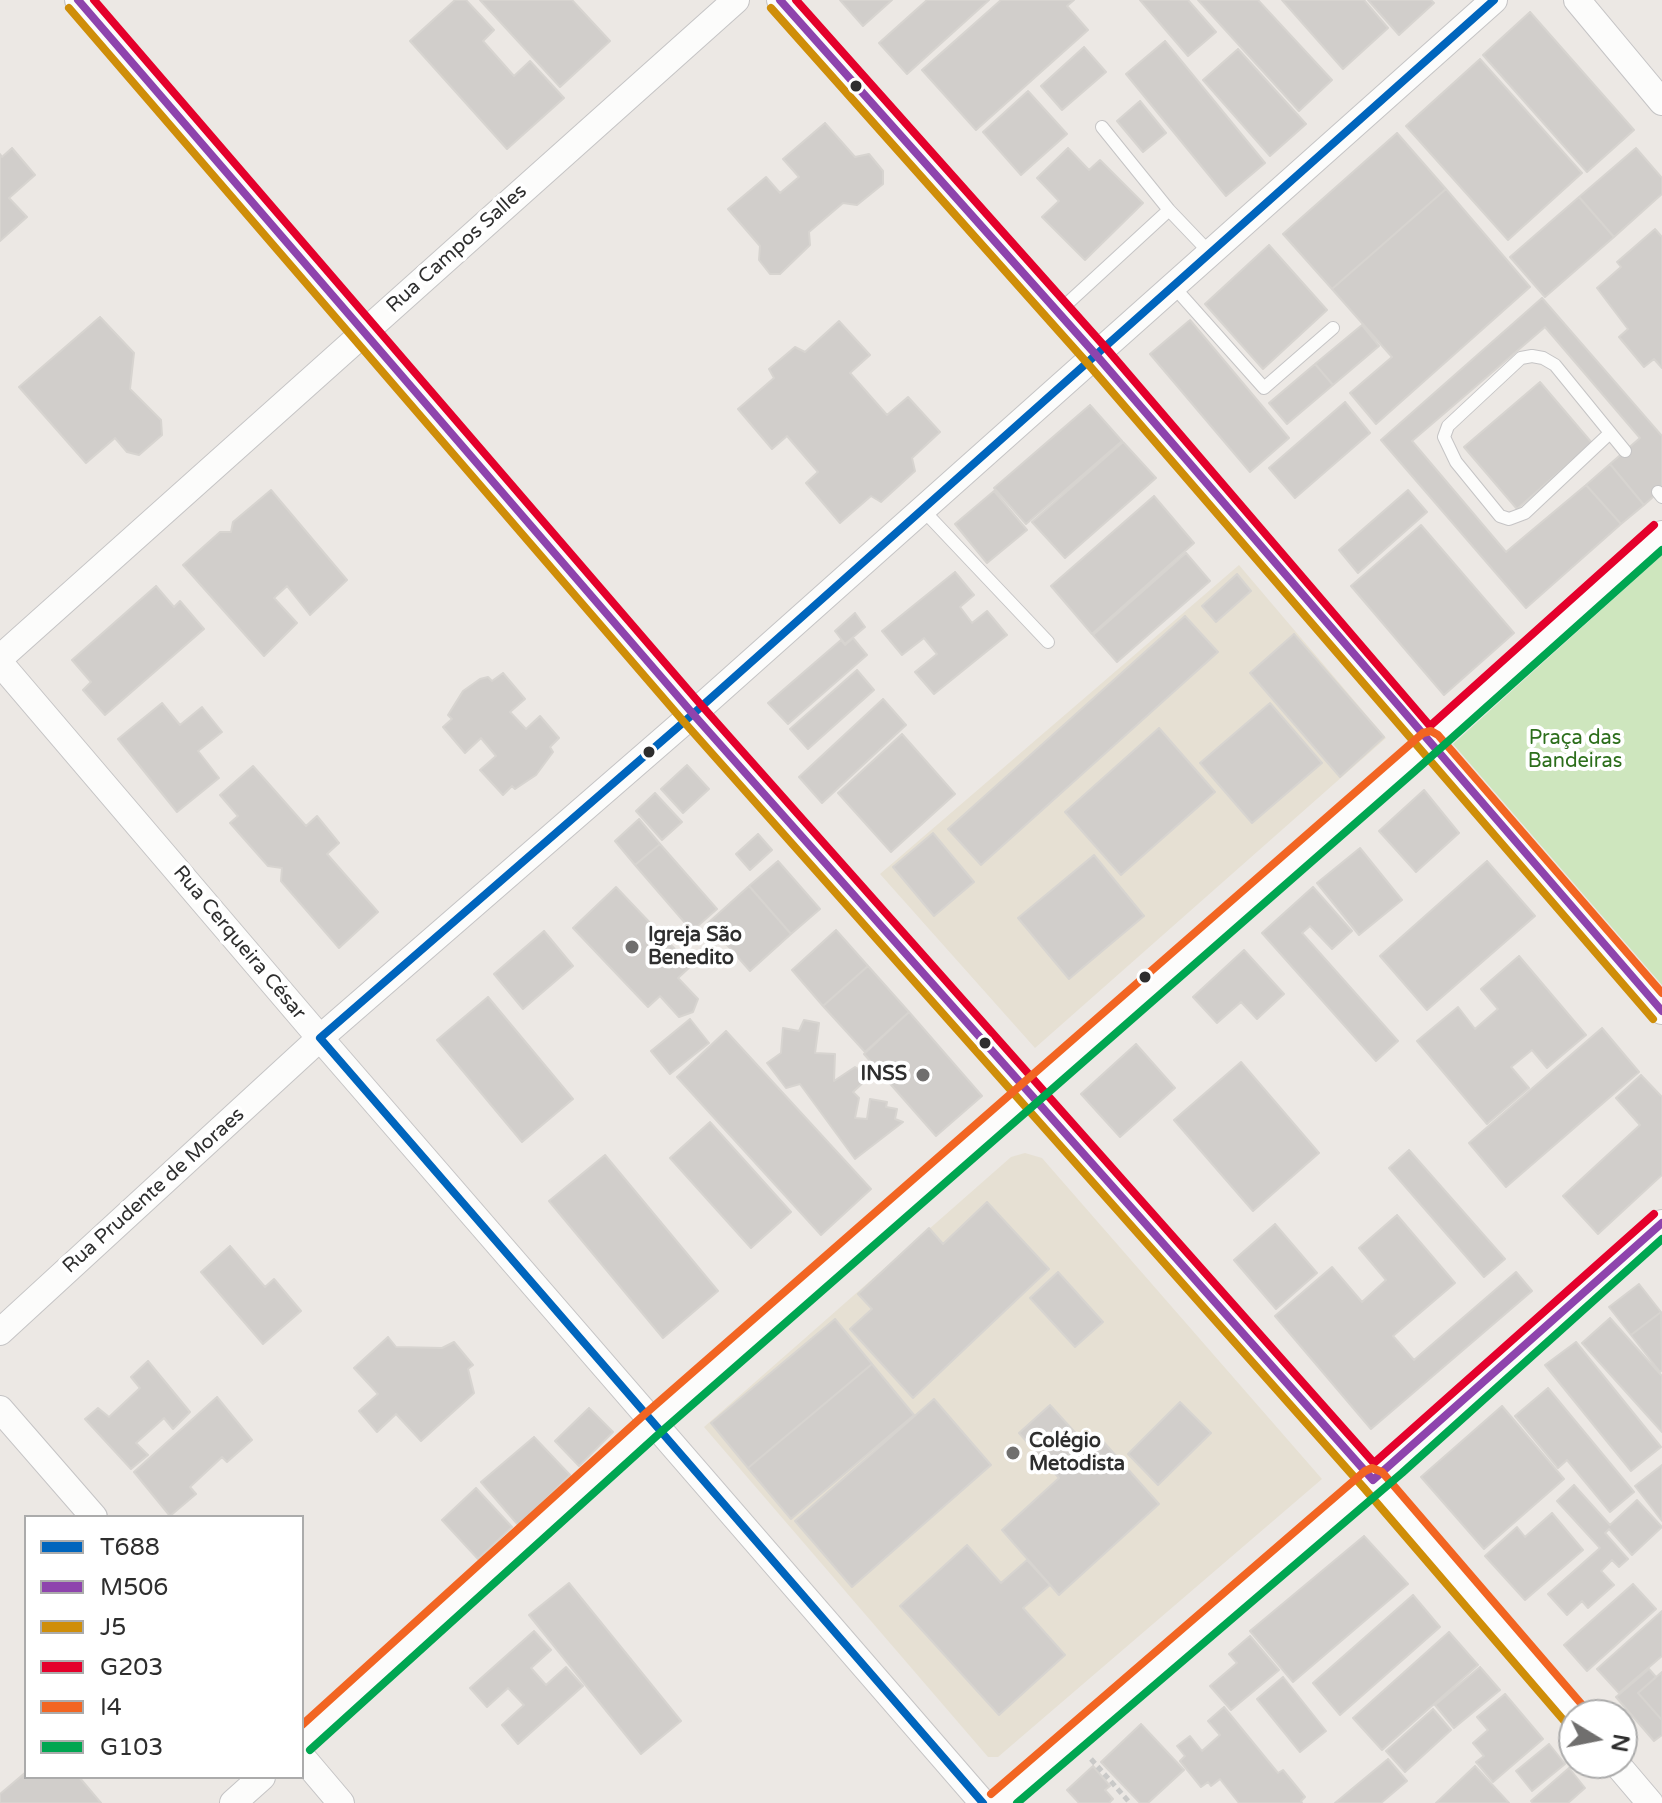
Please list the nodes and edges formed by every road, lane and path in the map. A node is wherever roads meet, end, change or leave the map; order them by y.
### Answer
1 (78, 0) edge
2 (736, 0) edge
3 (780, 0) edge
4 (1494, 0) edge
5 (1577, 0) edge
6 (1662, 102) edge
7 (1102, 127) dead end
8 (1169, 210) junction
9 (1211, 254) junction
10 (1174, 287) junction
11 (1057, 313) junction
12 (1333, 328) dead end
13 (363, 333) junction
14 (1097, 356) junction
15 (1610, 433) junction
16 (1625, 451) dead end
17 (923, 510) junction
18 (1662, 534) edge
19 (1048, 642) dead end
20 (0, 660) edge
21 (693, 714) junction
22 (1429, 743) junction
23 (1662, 1011) edge
24 (320, 1038) junction
25 (1028, 1093) junction
26 (1662, 1223) edge
27 (0, 1332) edge
28 (0, 1409) edge
29 (653, 1423) junction
30 (1373, 1480) junction
31 (92, 1515) edge
32 (1561, 1699) edge
33 (304, 1739) edge
34 (1074, 1739) junction
35 (304, 1759) edge
36 (260, 1779) edge
37 (1630, 1779) edge
38 (233, 1803) edge
39 (341, 1803) edge
40 (983, 1803) edge
41 (999, 1803) edge
42 (1130, 1803) edge
43 (1650, 1803) edge

1 - 13 street
2 - 13 street, Rua Campos Salles
3 - 11 street
4 - 9 street, Rua Prudente de Moraes
5 - 6 street
7 - 8 lane
8 - 9 lane
8 - 11 lane
9 - 10 street, Rua Prudente de Moraes
10 - 12 lane
10 - 14 street, Rua Prudente de Moraes
11 - 14 street
13 - 20 street, Rua Campos Salles
13 - 21 street
14 - 17 street, Rua Prudente de Moraes
14 - 22 street
15 - 15 lane
15 - 16 lane
17 - 19 lane
17 - 21 street, Rua Prudente de Moraes
18 - 22 street
20 - 24 street, Rua Cerqueira César
21 - 24 street, Rua Prudente de Moraes
21 - 25 street
22 - 23 street
22 - 25 street
24 - 27 street, Rua Prudente de Moraes
24 - 29 street, Rua Cerqueira César
25 - 29 street
25 - 30 street
26 - 30 street
28 - 31 street
29 - 33 street
29 - 40 street, Rua Cerqueira César
30 - 32 street
30 - 34 street
34 - 41 street
34 - 42 path
35 - 39 street
36 - 38 street
37 - 43 street

